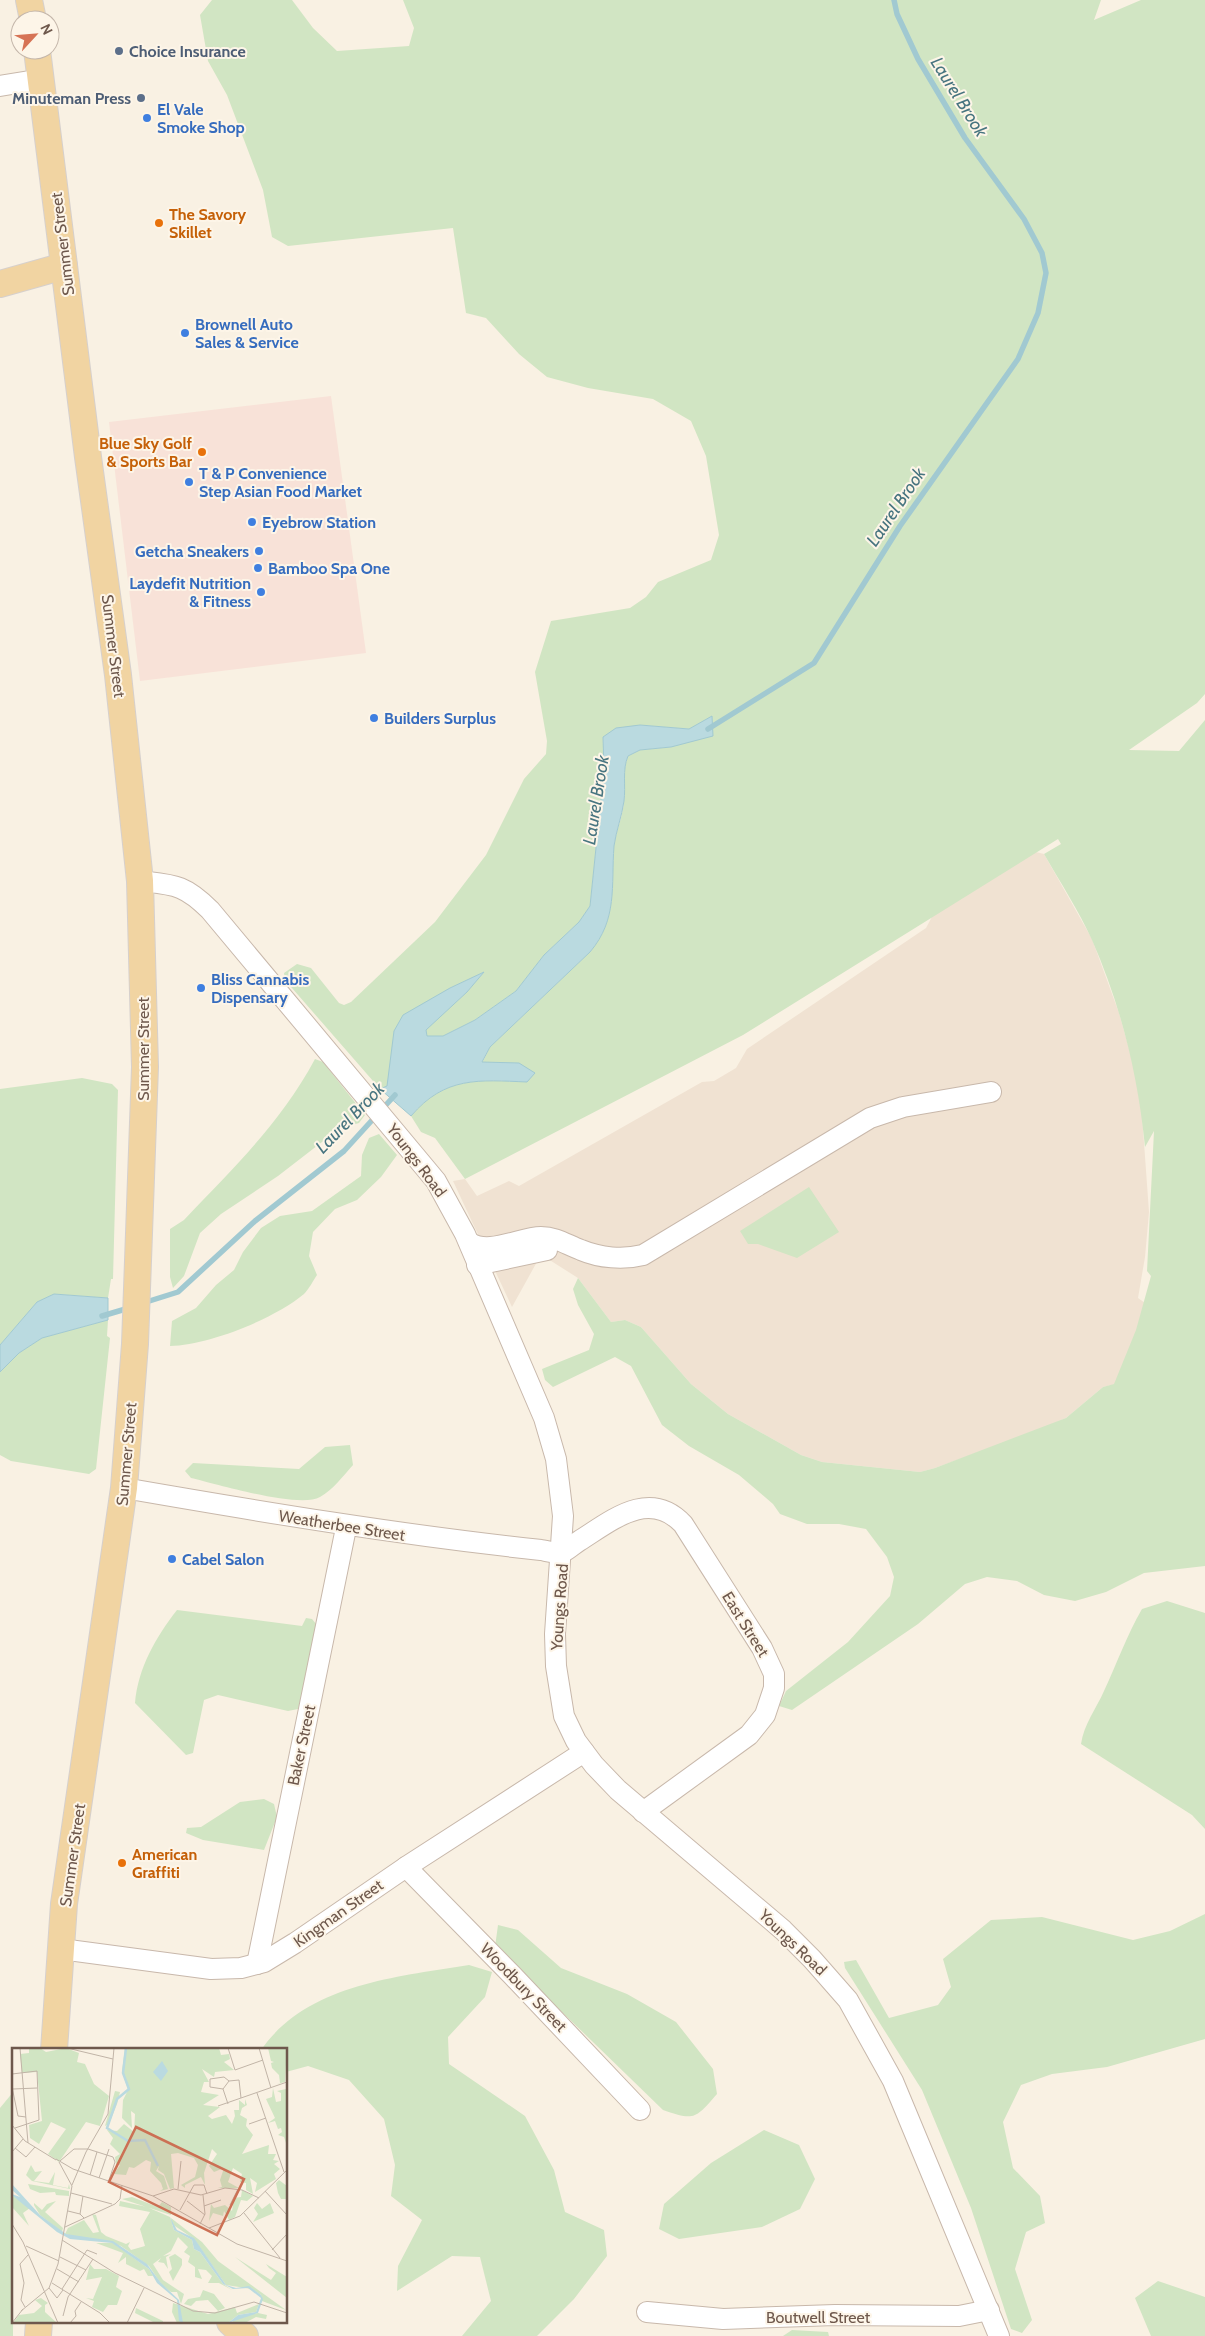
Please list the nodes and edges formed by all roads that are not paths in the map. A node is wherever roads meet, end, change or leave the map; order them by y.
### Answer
1 (39, 60) edge
2 (42, 79) junction
3 (0, 86) edge
4 (64, 266) junction
5 (0, 284) edge
6 (140, 881) junction
7 (991, 1092) dead end
8 (469, 1242) junction
9 (581, 1250) junction
10 (477, 1265) junction
11 (124, 1488) junction
12 (344, 1526) junction
13 (562, 1552) junction
14 (584, 1752) junction
15 (643, 1812) junction
16 (406, 1866) junction
17 (61, 1949) junction
18 (257, 1964) junction
19 (54, 2048) edge
20 (640, 2110) dead end
21 (990, 2310) junction
22 (647, 2312) dead end
23 (232, 2324) edge
24 (245, 2336) edge
25 (1000, 2336) edge

1 - 2 main road, Summer Street
2 - 3 street
2 - 4 main road, Summer Street
4 - 5 main road
4 - 6 main road, Summer Street
6 - 8 street, Youngs Road
6 - 11 main road, Summer Street
7 - 9 street
8 - 9 street
8 - 10 street, Youngs Road
9 - 10 street
10 - 13 street, Youngs Road
11 - 12 street, Weatherbee Street
11 - 17 main road, Summer Street
12 - 13 street, Weatherbee Street
12 - 18 street, Baker Street
13 - 14 street, Youngs Road
13 - 15 street, East Street
14 - 15 street, Youngs Road
14 - 16 street, Kingman Street
15 - 21 street, Youngs Road
16 - 18 street, Kingman Street
16 - 20 street, Woodbury Street
17 - 18 street, Kingman Street
17 - 19 main road, Summer Street
21 - 22 street, Boutwell Street
21 - 25 street, Youngs Road
23 - 24 main road

